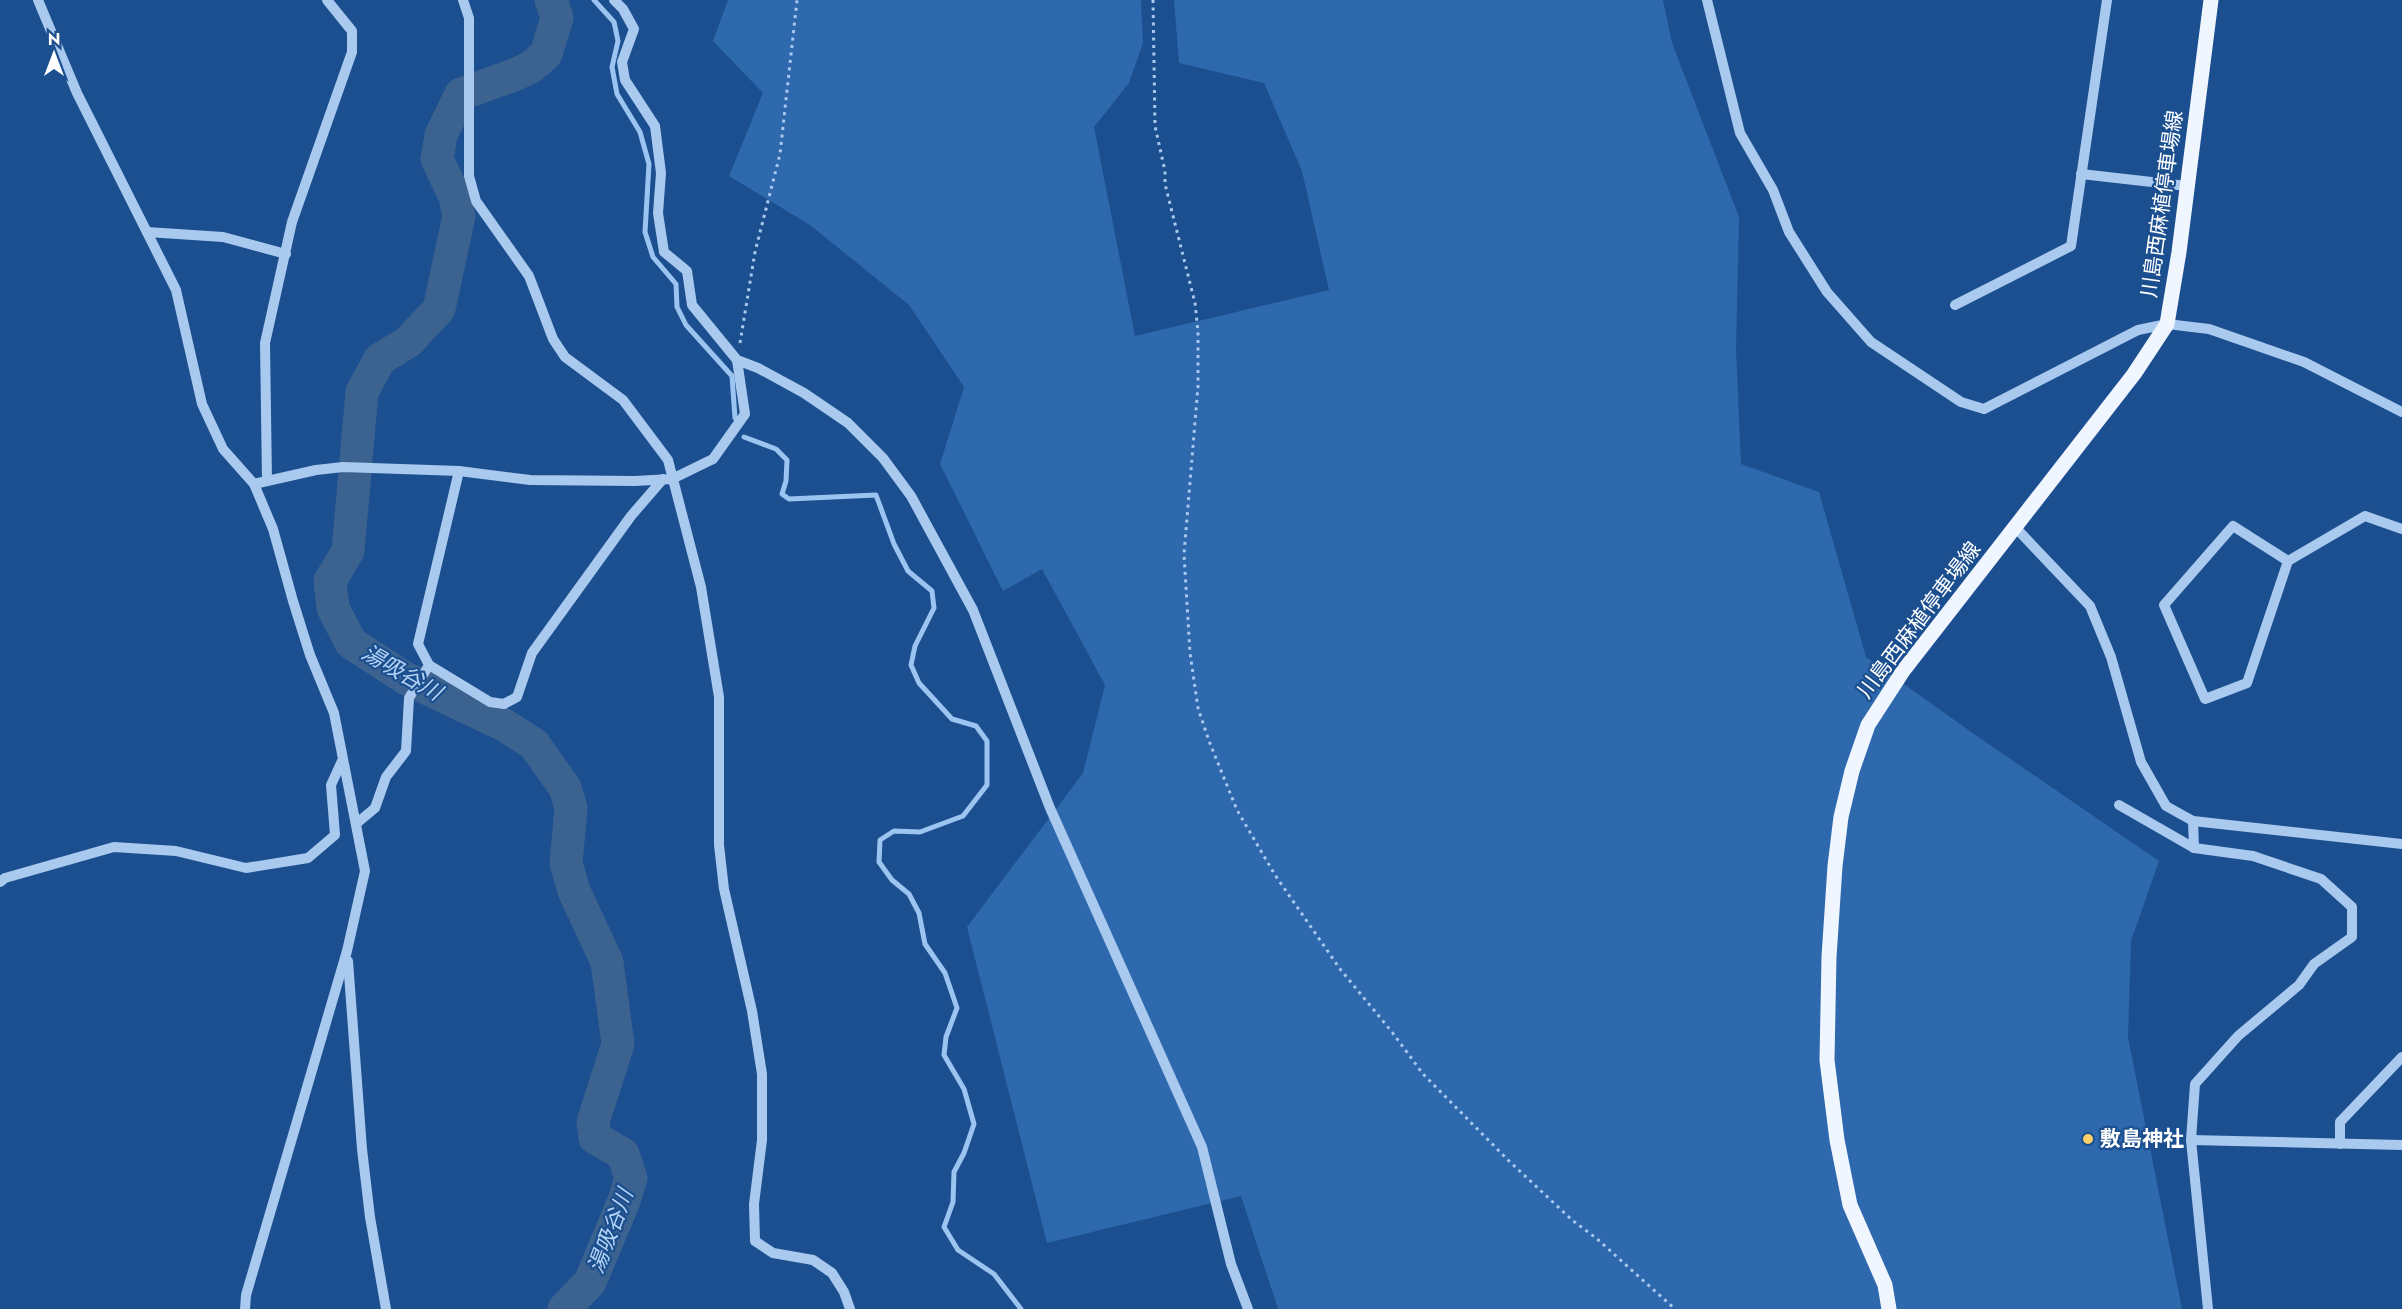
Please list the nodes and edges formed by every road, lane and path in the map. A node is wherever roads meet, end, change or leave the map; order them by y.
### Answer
1 (38, 0) edge
2 (327, 0) edge
3 (463, 0) edge
4 (614, 0) edge
5 (797, 0) edge
6 (1153, 0) edge
7 (1707, 0) edge
8 (2107, 0) edge
9 (2211, 0) edge
10 (2081, 174) junction
11 (2187, 186) junction
12 (147, 232) junction
13 (286, 254) junction
14 (1956, 305) dead end
15 (2167, 324) junction
16 (737, 360) junction
17 (2402, 412) edge
18 (459, 471) junction
19 (667, 479) junction
20 (267, 481) junction
21 (254, 484) junction
22 (2015, 527) junction
23 (2402, 529) edge
24 (2288, 561) junction
25 (427, 670) junction
26 (342, 761) junction
27 (2119, 805) dead end
28 (2193, 820) junction
29 (357, 823) junction
30 (2402, 844) edge
31 (2194, 848) junction
32 (0, 882) edge
33 (347, 951) junction
34 (2402, 1057) edge
35 (2191, 1140) junction
36 (2340, 1144) junction
37 (2402, 1145) edge
38 (245, 1309) edge
39 (386, 1309) edge
40 (850, 1309) edge
41 (1248, 1309) edge
42 (1675, 1309) edge
43 (1889, 1309) edge
44 (2208, 1309) edge

1 - 12 street
2 - 13 street
3 - 19 street
4 - 16 street
5 - 16 path
6 - 42 path
7 - 15 street
8 - 10 street
9 - 11 main road, 川島西麻植停車場線
10 - 11 street
10 - 14 street
11 - 15 main road, 川島西麻植停車場線
12 - 13 street
12 - 21 street
13 - 20 street
15 - 17 street
15 - 22 main road, 川島西麻植停車場線
16 - 19 street
16 - 41 street
18 - 19 street
18 - 20 street
18 - 25 street
19 - 25 street
19 - 40 street
20 - 21 street
21 - 26 street
22 - 28 street
22 - 43 main road, 川島西麻植停車場線
23 - 24 street
24 - 24 street
25 - 29 street
26 - 29 street
26 - 32 street
27 - 31 street
28 - 30 street
28 - 31 street
29 - 33 street
31 - 35 street
33 - 38 street
33 - 39 street
34 - 36 street
35 - 36 street
35 - 44 street
36 - 37 street

